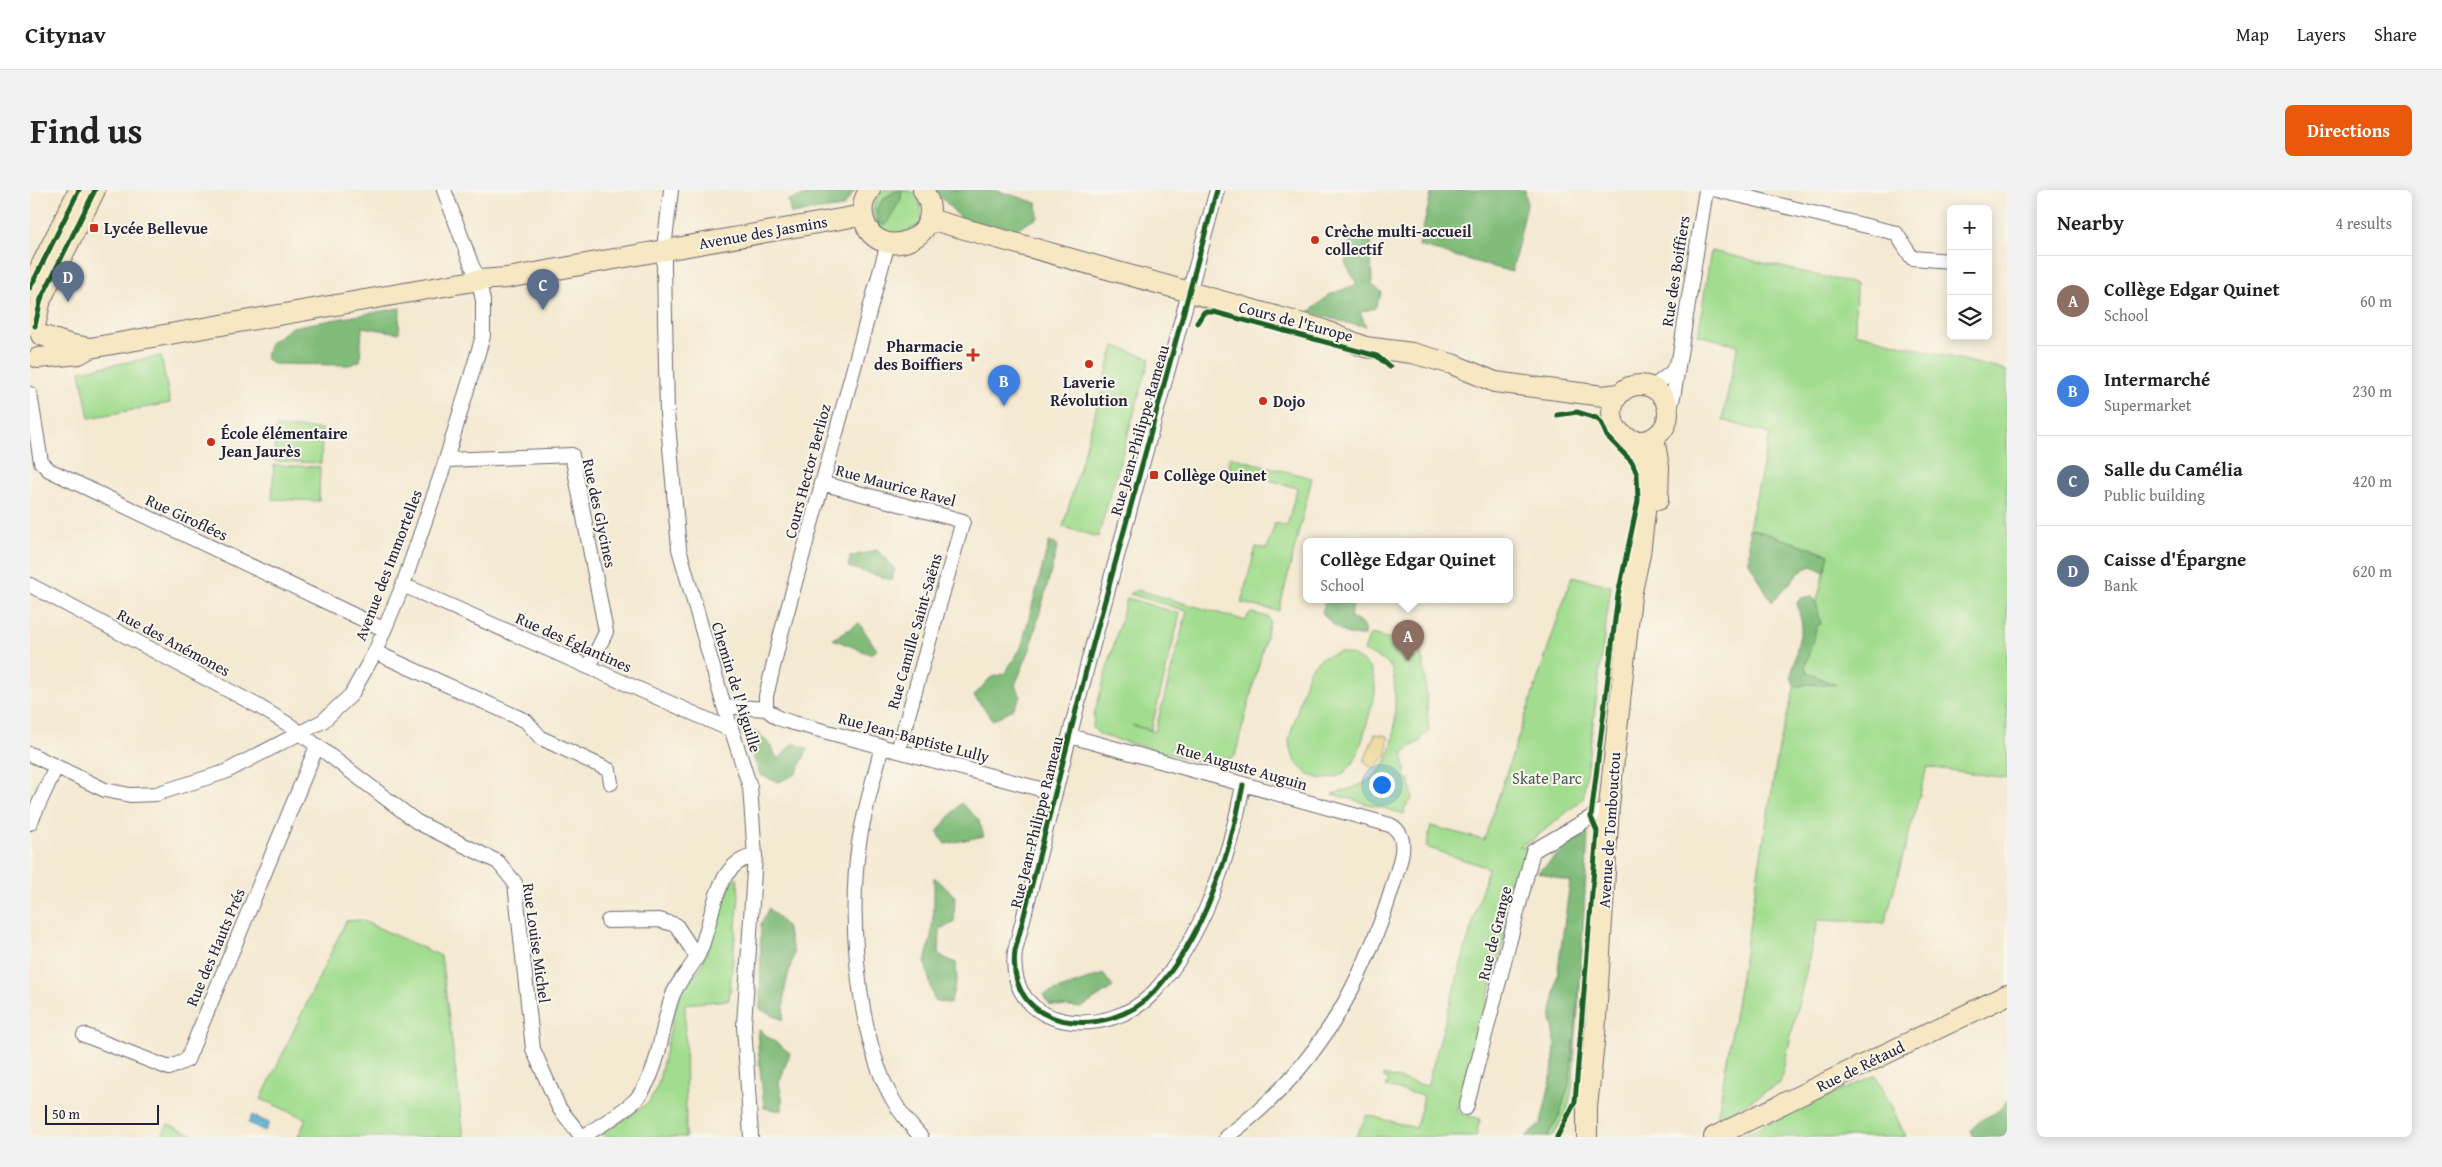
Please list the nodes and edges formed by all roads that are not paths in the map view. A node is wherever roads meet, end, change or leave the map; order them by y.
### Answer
1 (79, 190) edge
2 (95, 190) edge
3 (444, 190) edge
4 (671, 190) edge
5 (870, 190) edge
6 (923, 190) edge
7 (1217, 190) edge
8 (1706, 190) edge
9 (1717, 190) edge
10 (863, 215) junction
11 (929, 219) junction
12 (888, 243) junction
13 (664, 248) junction
14 (1947, 261) edge
15 (479, 280) junction
16 (30, 288) edge
17 (1191, 292) junction
18 (35, 328) edge
19 (90, 348) junction
20 (1679, 357) junction
21 (34, 361) edge
22 (1652, 387) junction
23 (1549, 391) junction
24 (30, 394) edge
25 (1619, 394) junction
26 (1669, 414) junction
27 (1612, 417) junction
28 (1654, 437) junction
29 (1628, 438) junction
30 (446, 460) junction
31 (821, 483) junction
32 (963, 521) joint
33 (1640, 554) junction
34 (30, 585) edge
35 (403, 585) junction
36 (383, 629) junction
37 (375, 652) junction
38 (589, 667) junction
39 (724, 706) junction
40 (766, 709) junction
41 (731, 730) junction
42 (301, 732) junction
43 (1070, 736) junction
44 (317, 746) junction
45 (882, 746) junction
46 (898, 751) junction
47 (30, 754) edge
48 (56, 767) junction
49 (611, 782) dead end
50 (1243, 785) junction
51 (1055, 793) junction
52 (1609, 807) junction
53 (30, 823) edge
54 (755, 856) junction
55 (608, 921) dead end
56 (697, 957) junction
57 (2007, 995) edge
58 (84, 1035) dead end
59 (1587, 1107) junction
60 (1466, 1108) dead end
61 (583, 1137) edge
62 (751, 1137) edge
63 (921, 1137) edge
64 (1226, 1137) edge
65 (1575, 1137) edge
66 (1587, 1137) edge
67 (1714, 1137) edge

1 - 16 street
2 - 18 street
3 - 15 street, Avenue des Immortelles
4 - 13 street, Chemin de l'Aiguille
5 - 10 street
6 - 11 street
7 - 17 street, Rue Jean-Philippe Rameau
8 - 20 street, Rue des Boiffiers
9 - 14 street
10 - 12 street
10 - 13 street, Avenue des Jasmins
11 - 12 street
11 - 17 street, Cours de l'Europe
12 - 31 street, Cours Hector Berlioz
13 - 15 street, Avenue des Jasmins
13 - 39 street, Chemin de l'Aiguille
15 - 19 street, Avenue des Jasmins
15 - 30 street, Avenue des Immortelles
17 - 23 street, Cours de l'Europe
17 - 43 street, Rue Jean-Philippe Rameau
18 - 19 street
18 - 21 street
19 - 21 street
20 - 22 street, Rue des Boiffiers
20 - 26 street, Rue des Boiffiers
22 - 25 street
22 - 26 street
23 - 25 street, Cours de l'Europe
23 - 27 street, Cours de l'Europe
24 - 36 street, Rue Giroflées
25 - 27 street
26 - 28 street
27 - 29 street
28 - 29 street
28 - 33 street, Avenue de Tombouctou
29 - 33 street, Avenue de Tombouctou
30 - 35 street, Avenue des Immortelles
30 - 38 street, Rue des Glycines
31 - 32 street, Rue Maurice Ravel
31 - 40 street, Cours Hector Berlioz
32 - 46 street, Rue Camille Saint-Saëns
33 - 52 street, Avenue de Tombouctou
34 - 42 street, Rue des Anémones
35 - 36 street, Avenue des Immortelles
35 - 38 street, Rue des Églantines
36 - 37 street, Avenue des Immortelles
37 - 42 street, Avenue des Immortelles
37 - 49 street
38 - 41 street, Rue des Églantines
39 - 40 street
39 - 41 street, Chemin de l'Aiguille
40 - 45 street, Rue Jean-Baptiste Lully
41 - 54 street, Chemin de l'Aiguille
42 - 44 street, Rue Louise Michel
42 - 48 street, Avenue des Immortelles
43 - 50 street, Rue Auguste Auguin
43 - 51 street, Rue Jean-Philippe Rameau
44 - 58 street, Rue des Hauts Prés
44 - 61 street, Rue Louise Michel
45 - 46 street, Rue Jean-Baptiste Lully
45 - 63 street
46 - 51 street, Rue Jean-Baptiste Lully
47 - 48 street, Avenue des Immortelles
48 - 53 street
50 - 51 street, Rue Jean-Philippe Rameau
50 - 64 street, Rue Auguste Auguin
52 - 59 street, Avenue de Tombouctou
52 - 60 street, Rue de Grange
54 - 56 street
54 - 62 street, Chemin de l'Aiguille
55 - 56 street
56 - 61 street
57 - 67 street, Rue de Rétaud
59 - 65 street, Avenue de Tombouctou
59 - 66 street, Avenue de Tombouctou

